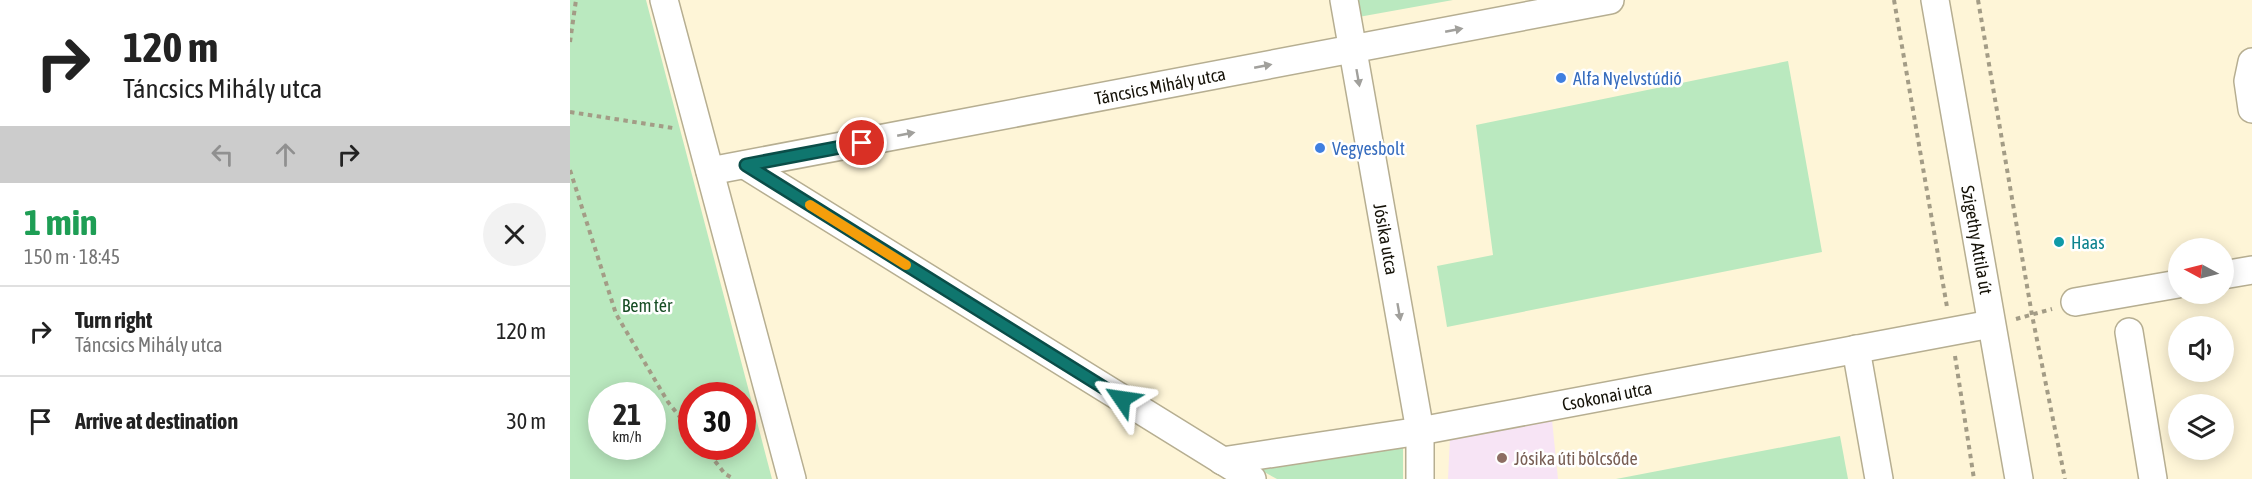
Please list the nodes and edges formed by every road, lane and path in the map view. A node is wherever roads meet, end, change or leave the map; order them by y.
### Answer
1 (576, 0) edge
2 (664, 0) edge
3 (1344, 0) edge
4 (1610, 0) edge
5 (1894, 0) edge
6 (1935, 0) edge
7 (1978, 0) edge
8 (570, 42) edge
9 (1353, 49) junction
10 (2252, 62) edge
11 (2252, 109) edge
12 (570, 112) edge
13 (700, 132) junction
14 (746, 165) junction
15 (570, 170) edge
16 (710, 171) junction
17 (2252, 270) edge
18 (2234, 273) edge
19 (2168, 286) edge
20 (2075, 302) joint
21 (2032, 315) junction
22 (1991, 324) junction
23 (1951, 332) junction
24 (2129, 332) dead end
25 (1856, 349) junction
26 (678, 414) edge
27 (1420, 431) junction
28 (714, 460) edge
29 (1222, 461) junction
30 (734, 479) edge
31 (792, 479) edge
32 (1252, 479) edge
33 (1420, 479) edge
34 (1879, 479) edge
35 (1974, 479) edge
36 (2019, 479) edge
37 (2066, 479) edge
38 (2153, 479) edge

1 - 8 path
2 - 13 street
3 - 9 street, Jósika utca
9 -> 4 street, Táncsics Mihály utca
5 - 23 path
6 - 22 street, Szigethy Attila út
7 - 21 path
14 -> 9 street, Táncsics Mihály utca
9 -> 27 street, Jósika utca
10 - 11 street
12 - 13 path
13 - 16 street
14 - 16 street, Táncsics Mihály utca
14 - 29 street
15 - 26 path
16 - 31 street
17 - 18 street
19 - 20 street
20 - 21 path
21 - 22 path
21 - 37 path
22 - 23 street, Csokonai utca
22 - 36 street, Szigethy Attila út
23 - 25 street, Csokonai utca
23 - 35 path
24 - 38 street
25 - 27 street, Csokonai utca
25 - 34 street
27 - 29 street, Csokonai utca
27 - 33 street, Jósika utca
28 - 30 path
29 - 32 street

